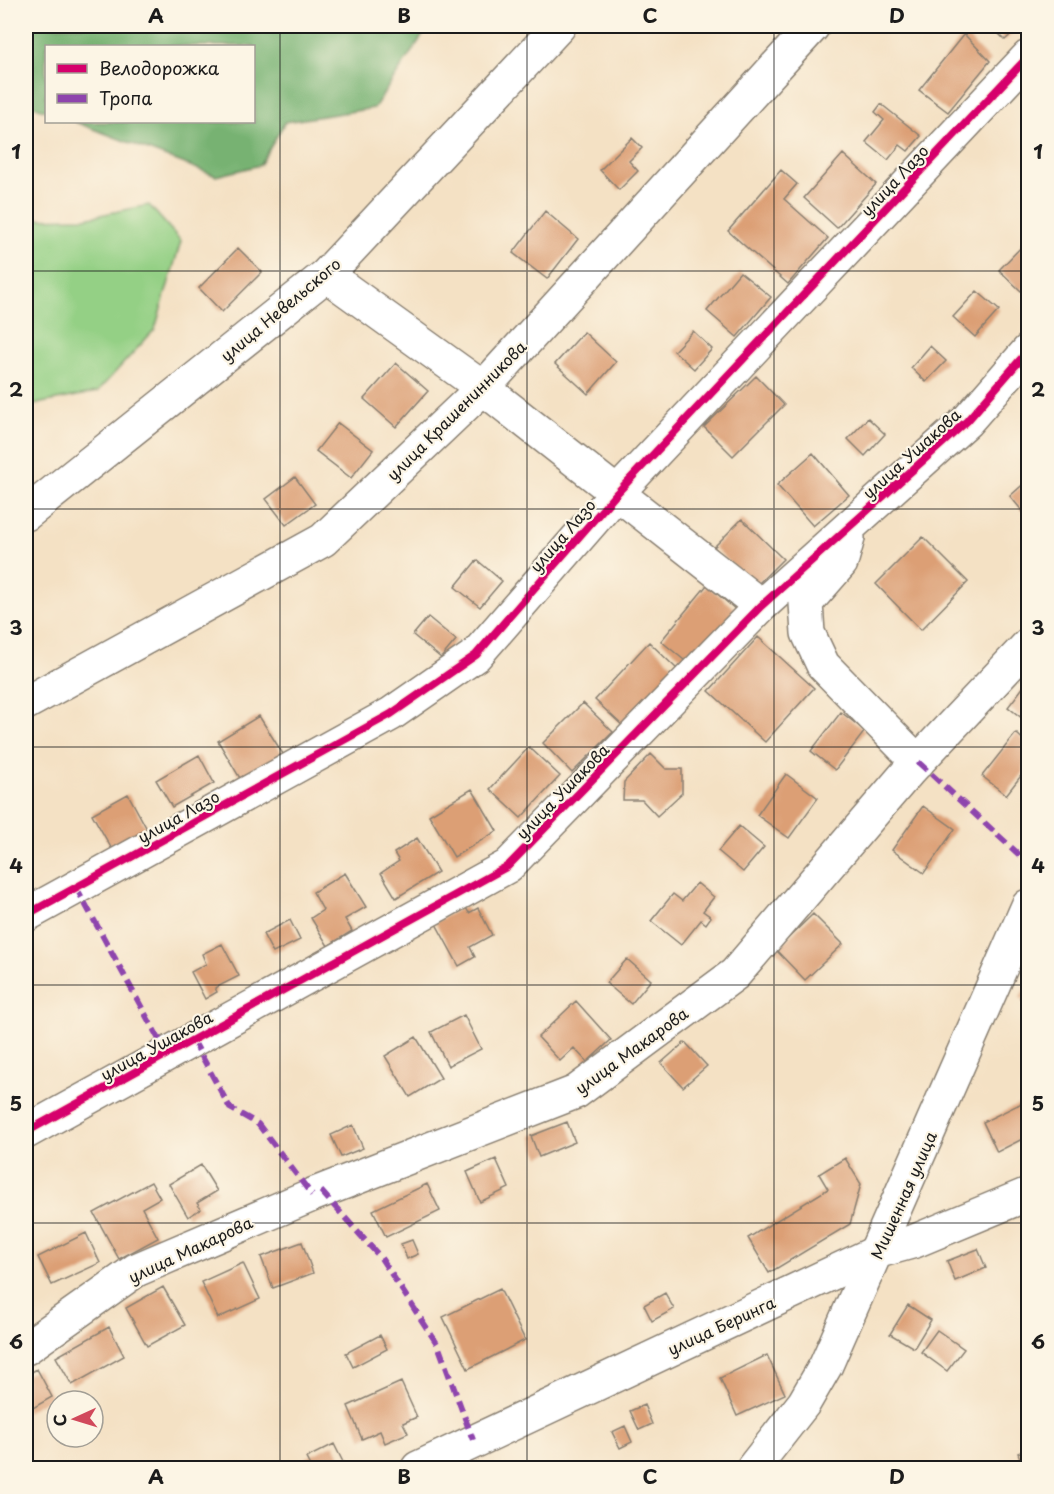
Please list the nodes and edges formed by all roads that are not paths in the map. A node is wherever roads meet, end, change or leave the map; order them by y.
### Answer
1 (559, 26) edge
2 (813, 26) edge
3 (1029, 57) edge
4 (326, 275) junction
5 (1029, 351) edge
6 (483, 388) junction
7 (617, 493) junction
8 (26, 514) edge
9 (852, 525) junction
10 (761, 606) junction
11 (1029, 645) edge
12 (26, 703) edge
13 (918, 762) junction
14 (1029, 906) edge
15 (26, 915) edge
16 (26, 1132) edge
17 (1029, 1194) edge
18 (879, 1251) junction
19 (26, 1347) edge
20 (418, 1468) edge
21 (753, 1468) edge

1 - 4 street, улица Невельского
2 - 6 street, улица Крашенинникова
3 - 7 street, улица Лазо
4 - 6 street
4 - 8 street, улица Невельского
5 - 9 street, улица Ушакова
6 - 7 street
6 - 12 street, улица Крашенинникова
7 - 10 street
7 - 15 street, улица Лазо
9 - 10 street, улица Ушакова
9 - 13 street
10 - 16 street, улица Ушакова
11 - 13 street, улица Макарова
13 - 19 street, улица Макарова
14 - 18 street, Мишенная улица
17 - 18 street, улица Беринга
18 - 20 street, улица Беринга
18 - 21 street, Мишенная улица

